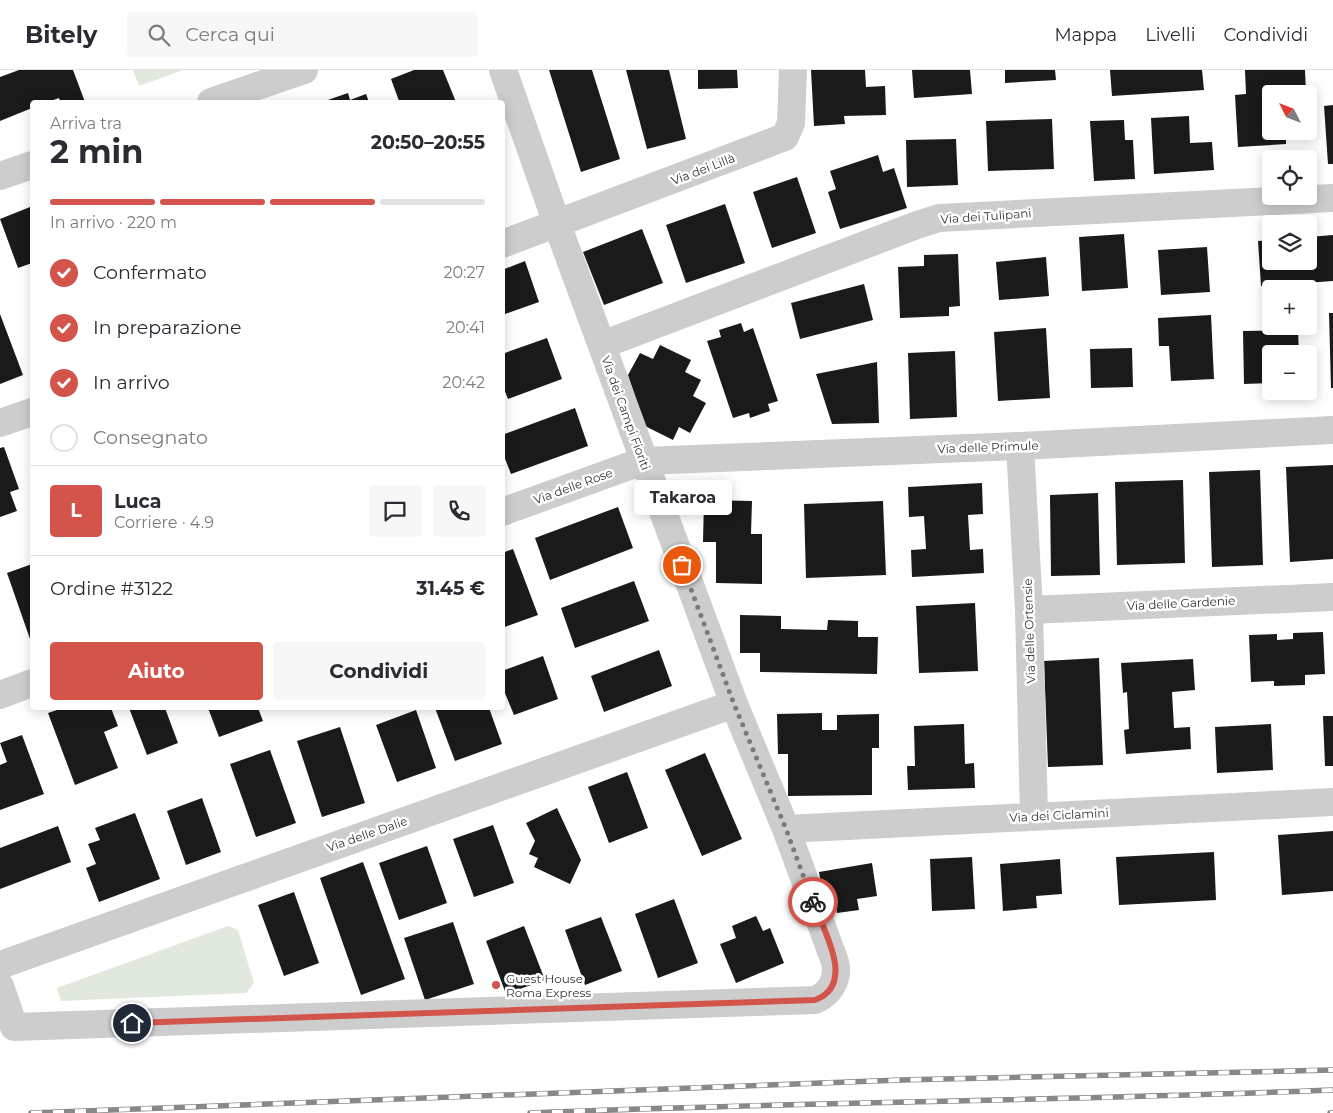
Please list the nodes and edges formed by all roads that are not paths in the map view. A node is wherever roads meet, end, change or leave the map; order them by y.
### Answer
1 (304, 70) edge
2 (503, 70) edge
3 (793, 70) edge
4 (217, 100) edge
5 (30, 166) edge
6 (0, 176) edge
7 (1333, 198) edge
8 (557, 224) junction
9 (505, 243) edge
10 (602, 345) junction
11 (30, 413) edge
12 (0, 424) edge
13 (1333, 430) edge
14 (1020, 446) junction
15 (643, 461) junction
16 (505, 511) edge
17 (1333, 596) edge
18 (1029, 610) junction
19 (30, 685) edge
20 (0, 695) edge
21 (734, 704) junction
22 (1333, 802) edge
23 (1034, 816) junction
24 (786, 829) junction
25 (0, 965) edge
26 (0, 986) edge

1 - 4 street
2 - 8 street, Via dei Campi Fioriti
3 - 8 street, Via dei Lillà
5 - 6 street
7 - 10 street, Via dei Tulipani
8 - 9 street
8 - 10 street, Via dei Campi Fioriti
10 - 15 street, Via dei Campi Fioriti
11 - 12 street
13 - 14 street, Via delle Primule
14 - 15 street, Via delle Primule
14 - 18 street, Via delle Ortensie
15 - 16 street, Via delle Rose
15 - 21 street, Via dei Campi Fioriti
17 - 18 street, Via delle Gardenie
18 - 23 street, Via delle Ortensie
19 - 20 street
21 - 24 street, Via dei Campi Fioriti
21 - 25 street, Via delle Dalie
22 - 23 street, Via dei Ciclamini
23 - 24 street, Via dei Ciclamini
24 - 26 street, Via dei Campi Fioriti

